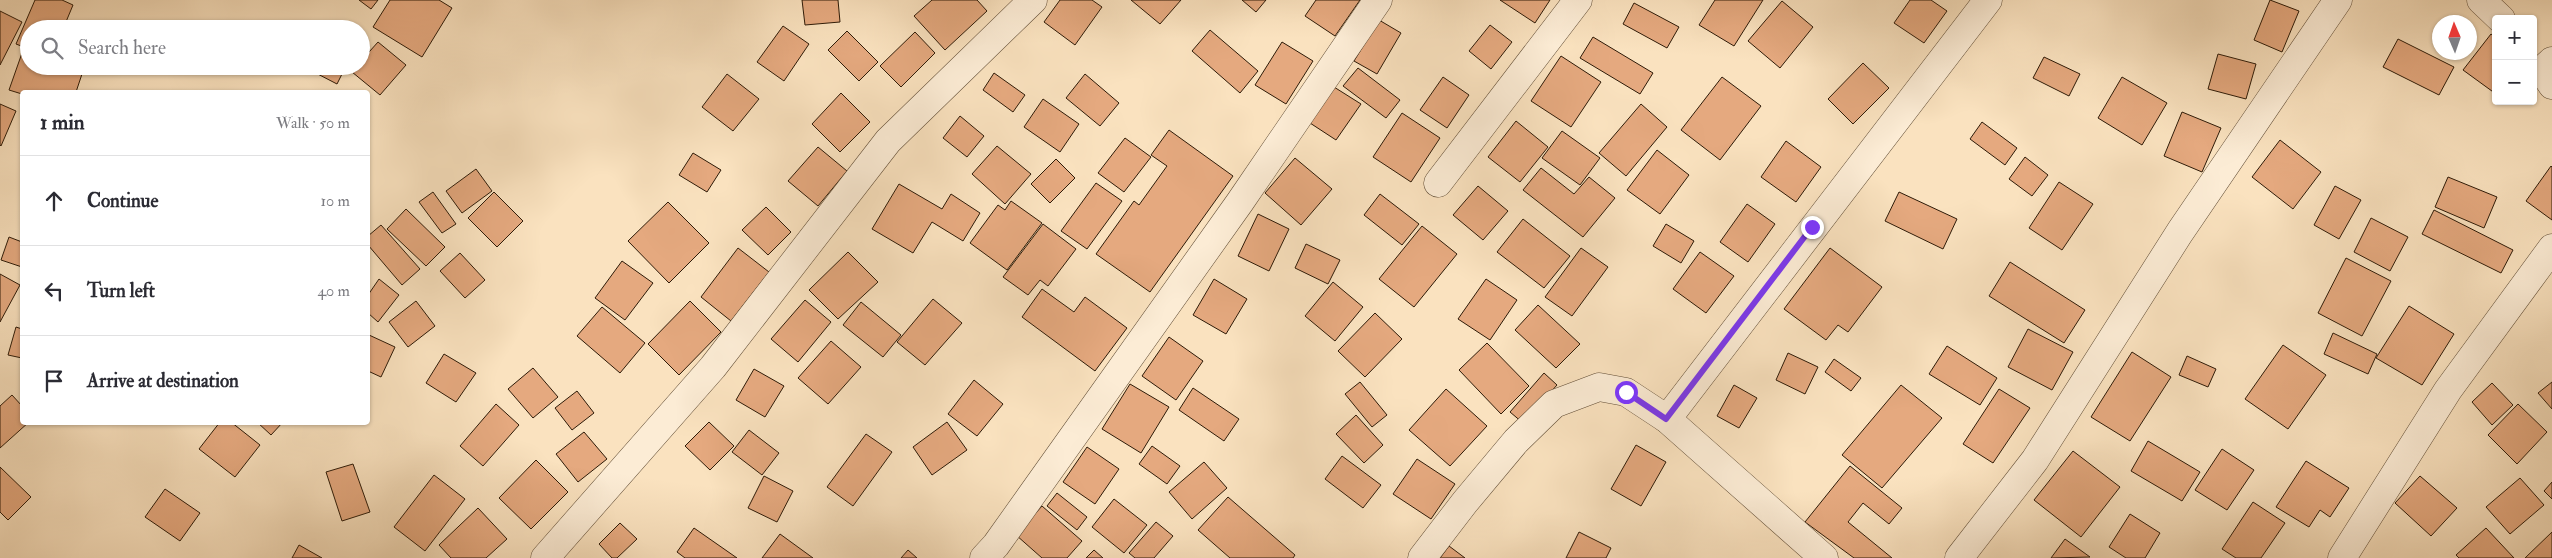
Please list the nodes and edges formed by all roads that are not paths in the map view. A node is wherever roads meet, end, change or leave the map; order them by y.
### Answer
1 (1033, 0) edge
2 (1378, 0) edge
3 (1578, 0) edge
4 (1988, 0) edge
5 (2338, 0) edge
6 (2481, 0) edge
7 (2497, 15) edge
8 (1438, 183) dead end
9 (2552, 248) edge
10 (1666, 419) junction
11 (545, 558) edge
12 (984, 558) edge
13 (1422, 558) edge
14 (1824, 558) edge
15 (1959, 558) edge
16 (2342, 558) edge

1 - 11 street
2 - 12 street
3 - 8 street
4 - 10 street
5 - 15 street
6 - 7 street
9 - 16 street
10 - 13 street
10 - 14 street

